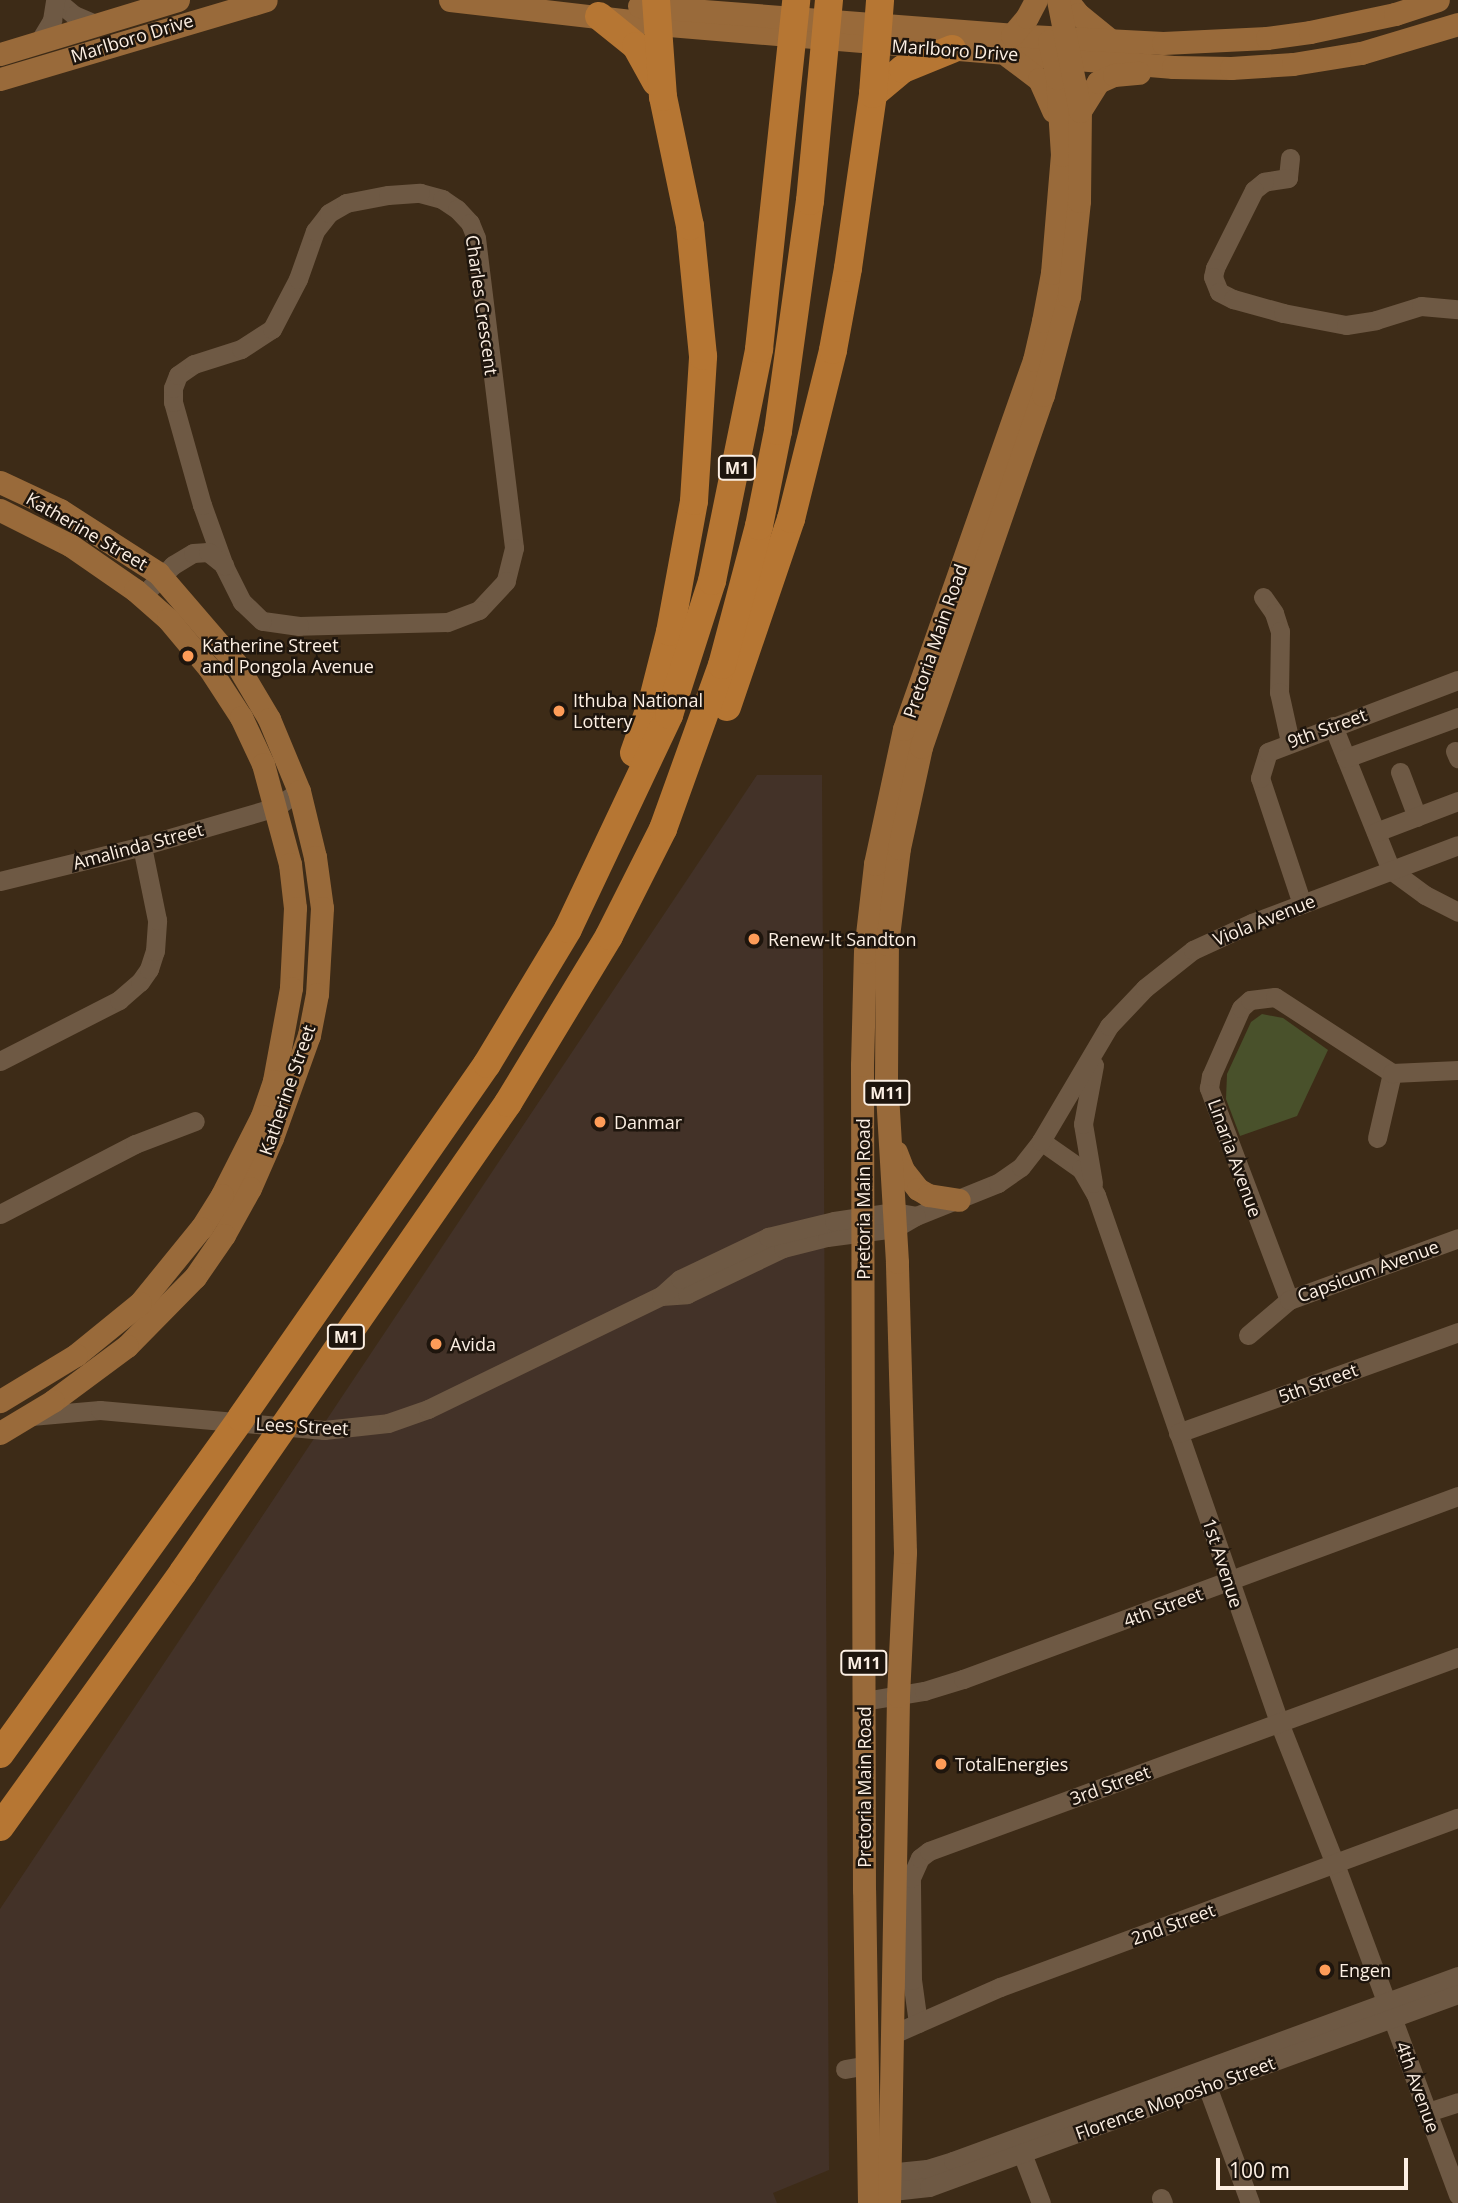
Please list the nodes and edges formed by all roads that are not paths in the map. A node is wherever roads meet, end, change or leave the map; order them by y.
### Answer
1 (56, 0) edge
2 (178, 0) edge
3 (266, 0) edge
4 (450, 0) edge
5 (573, 0) edge
6 (796, 0) edge
7 (829, 0) edge
8 (1036, 0) edge
9 (1043, 0) edge
10 (1058, 0) edge
11 (1067, 0) edge
12 (1438, 0) edge
13 (657, 11) edge
14 (599, 16) junction
15 (878, 23) edge
16 (95, 24) junction
17 (1458, 24) edge
18 (1109, 39) junction
19 (39, 42) junction
20 (1008, 44) junction
21 (1058, 46) junction
22 (952, 49) junction
23 (0, 54) edge
24 (1173, 67) junction
25 (0, 79) edge
26 (873, 94) junction
27 (663, 97) junction
28 (1080, 111) junction
29 (1062, 130) junction
30 (1290, 158) dead end
31 (1448, 307) edge
32 (0, 482) edge
33 (202, 505) junction
34 (0, 510) edge
35 (186, 556) junction
36 (224, 566) junction
37 (162, 576) junction
38 (142, 596) junction
39 (1263, 597) dead end
40 (1458, 680) edge
41 (1458, 717) edge
42 (1333, 726) junction
43 (1290, 742) junction
44 (1346, 758) junction
45 (1400, 772) dead end
46 (299, 791) junction
47 (1458, 801) edge
48 (275, 807) junction
49 (1417, 817) junction
50 (663, 829) junction
51 (1376, 832) junction
52 (1458, 845) edge
53 (142, 846) junction
54 (604, 855) junction
55 (1391, 870) junction
56 (0, 881) edge
57 (1303, 904) junction
58 (1458, 912) edge
59 (1100, 1040) junction
60 (0, 1060) edge
61 (1458, 1069) edge
62 (1392, 1073) junction
63 (195, 1121) dead end
64 (890, 1136) junction
65 (1377, 1138) dead end
66 (1041, 1141) junction
67 (1096, 1195) junction
68 (959, 1200) junction
69 (0, 1214) edge
70 (901, 1219) junction
71 (863, 1225) junction
72 (1458, 1238) edge
73 (1289, 1300) junction
74 (1458, 1332) edge
75 (1248, 1335) dead end
76 (6, 1395) edge
77 (1, 1429) edge
78 (1178, 1433) junction
79 (1458, 1496) edge
80 (1229, 1583) junction
81 (1458, 1657) edge
82 (898, 1696) junction
83 (864, 1701) junction
84 (1280, 1725) junction
85 (0, 1754) edge
86 (1458, 1818) edge
87 (0, 1827) edge
88 (1335, 1864) junction
89 (1458, 1976) edge
90 (1458, 1994) edge
91 (1390, 2010) junction
92 (918, 2023) junction
93 (891, 2035) junction
94 (868, 2065) junction
95 (845, 2068) dead end
96 (1206, 2086) junction
97 (1458, 2102) edge
98 (1428, 2112) junction
99 (1022, 2153) junction
100 (879, 2190) edge
101 (1458, 2195) edge
102 (1041, 2203) edge
103 (1250, 2203) edge

1 - 16 street
1 - 19 street
2 - 16 main road, Marlboro Drive
3 - 25 main road, Marlboro Drive
4 - 14 main road, Marlboro Drive
5 - 13 main road, Marlboro Drive
6 - 54 highway, M1
7 - 50 highway, M1
8 - 20 main road
9 - 21 main road, M11
10 - 21 main road, M11
11 - 18 main road
12 - 18 main road, Marlboro Drive
13 - 14 main road, Marlboro Drive
13 - 15 main road, Marlboro Drive
13 - 27 highway
14 - 27 highway
15 - 20 main road, Marlboro Drive
15 - 22 main road, Marlboro Drive
15 - 26 highway
16 - 19 main road, Marlboro Drive
17 - 24 main road, Marlboro Drive
18 - 21 main road, Marlboro Drive
19 - 23 main road, Marlboro Drive
20 - 21 main road, Marlboro Drive
20 - 22 main road, Marlboro Drive
20 - 29 main road
21 - 24 main road, Marlboro Drive
21 - 28 main road, Pretoria Main Road / M11
21 - 29 main road, Pretoria Main Road / M11
22 - 26 highway
24 - 28 main road
26 - 50 highway
27 - 54 highway
28 - 64 main road, Pretoria Main Road / M11
29 - 71 main road, Pretoria Main Road / M11
30 - 31 street
32 - 37 main road, Katherine Street
33 - 35 street, Charles Crescent
33 - 36 street, Charles Crescent
33 - 36 street, Charles Crescent
34 - 38 main road, Katherine Street
35 - 36 street
35 - 37 street, Charles Crescent
37 - 38 street, Charles Crescent
37 - 46 main road, Katherine Street
38 - 48 main road, Katherine Street
39 - 43 street
40 - 42 street, 9th Street
41 - 44 street
42 - 43 street, 9th Street
42 - 44 street
43 - 57 street, 9th Street
44 - 51 street
45 - 49 street
46 - 48 street, Amalinda Street
46 - 77 main road, Katherine Street
47 - 49 street
48 - 53 street, Amalinda Street
48 - 76 main road, Katherine Street
49 - 51 street
50 - 87 highway, M1
51 - 55 street
52 - 55 street, Viola Avenue
53 - 56 street, Amalinda Street
53 - 60 street
54 - 85 highway, M1
55 - 57 street, Viola Avenue
55 - 58 street
57 - 59 street, Viola Avenue
59 - 66 street, Viola Avenue
59 - 67 street, Viola Avenue
61 - 62 street
62 - 65 street
62 - 73 street, Linaria Avenue
63 - 69 street
64 - 68 main road
64 - 70 main road, Pretoria Main Road / M11
66 - 67 street, 1st Avenue
66 - 68 street, Viola Avenue
67 - 78 street, 1st Avenue
68 - 70 street, Viola Avenue
70 - 71 street, Lees Street
70 - 82 main road, Pretoria Main Road / M11
71 - 77 street, Lees Street
71 - 83 main road, Pretoria Main Road / M11
72 - 73 street, Capsicum Avenue
73 - 75 street, Capsicum Avenue
74 - 78 street, 5th Street
78 - 80 street, 1st Avenue
79 - 80 street, 4th Street
80 - 82 street, 4th Street
80 - 84 street, 1st Avenue
81 - 84 street, 3rd Street
82 - 83 street, 4th Street
82 - 93 main road, Pretoria Main Road / M11
83 - 94 main road, Pretoria Main Road / M11
84 - 88 street, 1st Avenue
84 - 92 street, 3rd Street
86 - 88 street, 2nd Street
88 - 91 street, 1st Avenue
88 - 92 street, 2nd Street
89 - 91 street, Florence Moposho Street
90 - 91 street, Florence Moposho Street
91 - 96 street, Florence Moposho Street
91 - 98 street, 4th Avenue
91 - 100 street, Florence Moposho Street
92 - 93 street, 2nd Street
93 - 100 main road, Pretoria Main Road / M11
94 - 95 street
94 - 100 main road, Pretoria Main Road / M11
96 - 99 street, Florence Moposho Street
96 - 103 street
97 - 98 street
98 - 101 street, 4th Avenue
99 - 100 street, Florence Moposho Street
99 - 102 street

